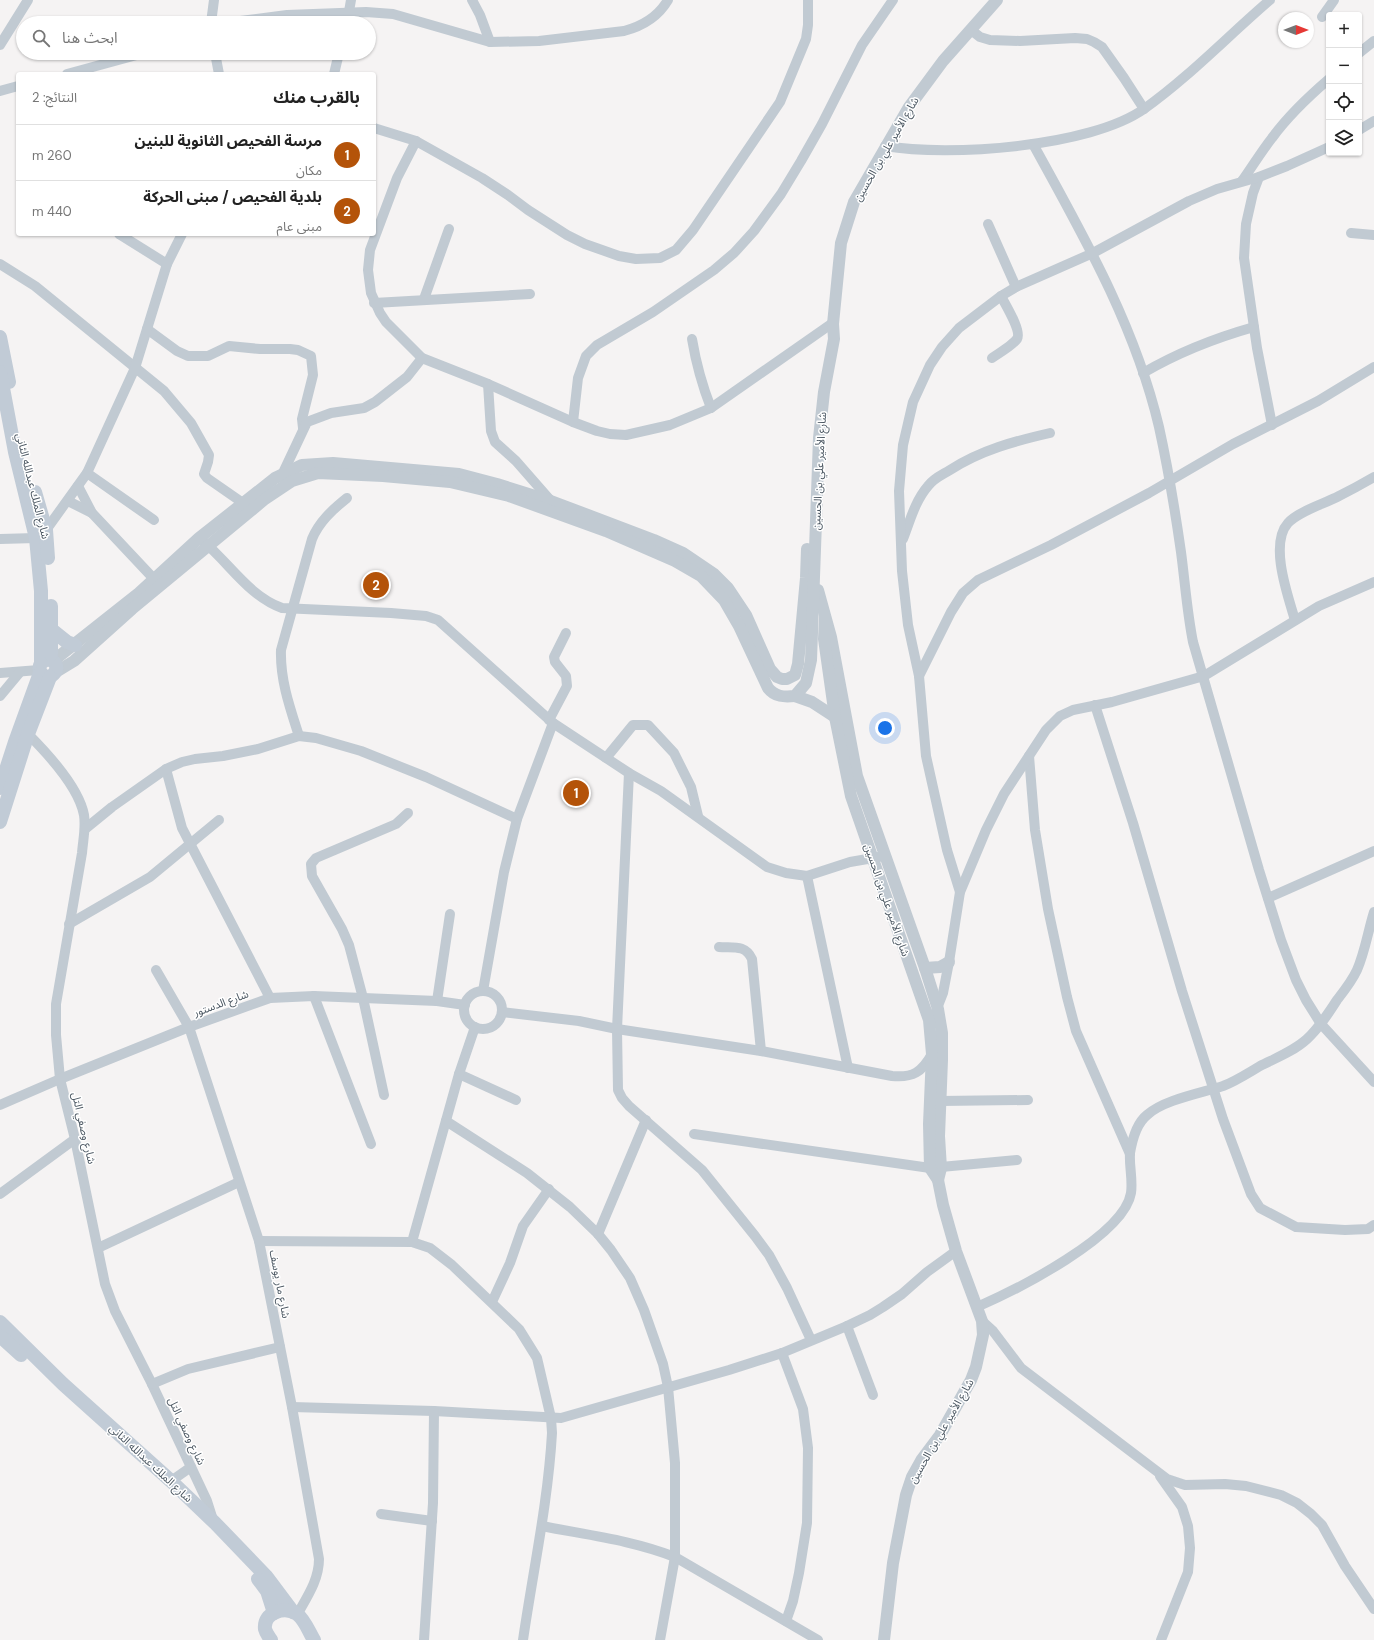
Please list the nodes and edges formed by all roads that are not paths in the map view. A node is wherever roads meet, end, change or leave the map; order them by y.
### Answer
1 (28, 0) edge
2 (214, 0) edge
3 (351, 0) edge
4 (472, 0) edge
5 (668, 0) edge
6 (808, 0) edge
7 (893, 0) edge
8 (997, 0) edge
9 (1270, 0) edge
10 (1334, 0) edge
11 (350, 12) junction
12 (18, 16) edge
13 (212, 16) edge
14 (287, 16) edge
15 (349, 16) edge
16 (1322, 17) dead end
17 (16, 19) edge
18 (971, 30) junction
19 (1374, 41) edge
20 (490, 42) junction
21 (0, 45) edge
22 (1362, 51) edge
23 (118, 60) edge
24 (216, 60) edge
25 (337, 60) edge
26 (73, 72) edge
27 (219, 72) edge
28 (334, 72) edge
29 (1326, 82) edge
30 (16, 87) edge
31 (0, 91) edge
32 (1144, 109) junction
33 (1374, 121) edge
34 (1362, 128) edge
35 (376, 129) edge
36 (416, 141) junction
37 (1032, 144) junction
38 (885, 146) junction
39 (1326, 148) edge
40 (1259, 177) junction
41 (1242, 181) junction
42 (988, 224) dead end
43 (449, 229) dead end
44 (376, 234) edge
45 (1351, 234) dead end
46 (1374, 235) edge
47 (122, 236) edge
48 (181, 236) edge
49 (375, 236) edge
50 (1093, 253) junction
51 (0, 264) edge
52 (167, 264) junction
53 (1016, 287) junction
54 (530, 294) dead end
55 (1001, 296) junction
56 (424, 299) junction
57 (374, 303) junction
58 (834, 323) junction
59 (1254, 327) junction
60 (147, 329) junction
61 (0, 337) edge
62 (692, 338) dead end
63 (422, 358) junction
64 (992, 358) dead end
65 (135, 368) junction
66 (1374, 368) edge
67 (0, 372) edge
68 (1144, 373) junction
69 (488, 384) junction
70 (711, 408) junction
71 (573, 422) junction
72 (1272, 425) junction
73 (303, 428) junction
74 (1050, 433) dead end
75 (87, 473) junction
76 (282, 475) junction
77 (1374, 477) edge
78 (1170, 481) junction
79 (78, 486) junction
80 (347, 498) dead end
81 (68, 501) junction
82 (551, 501) junction
83 (243, 503) junction
84 (92, 513) junction
85 (577, 515) junction
86 (154, 520) dead end
87 (41, 534) junction
88 (199, 538) junction
89 (0, 539) edge
90 (901, 544) junction
91 (209, 546) junction
92 (154, 579) junction
93 (810, 580) junction
94 (1374, 582) edge
95 (292, 608) junction
96 (825, 618) junction
97 (1295, 620) junction
98 (52, 630) junction
99 (566, 633) dead end
100 (75, 645) junction
101 (47, 668) junction
102 (20, 672) junction
103 (0, 673) edge
104 (919, 676) junction
105 (1204, 676) junction
106 (0, 696) edge
107 (795, 696) junction
108 (1095, 705) junction
109 (835, 717) junction
110 (551, 721) junction
111 (28, 734) junction
112 (299, 736) junction
113 (1029, 756) junction
114 (606, 758) junction
115 (166, 769) junction
116 (629, 774) junction
117 (0, 788) edge
118 (408, 813) dead end
119 (698, 816) junction
120 (517, 819) junction
121 (219, 820) dead end
122 (0, 822) edge
123 (85, 829) junction
124 (190, 845) junction
125 (1374, 851) edge
126 (878, 857) junction
127 (807, 876) junction
128 (960, 892) junction
129 (1268, 898) junction
130 (1374, 912) edge
131 (450, 914) dead end
132 (69, 924) junction
133 (719, 947) dead end
134 (949, 962) junction
135 (925, 968) junction
136 (156, 970) dead end
137 (483, 991) junction
138 (314, 996) junction
139 (270, 998) junction
140 (363, 998) junction
141 (437, 1001) junction
142 (465, 1005) junction
143 (938, 1009) junction
144 (502, 1012) junction
145 (929, 1020) junction
146 (1321, 1024) junction
147 (189, 1027) junction
148 (475, 1027) junction
149 (617, 1029) junction
150 (761, 1051) junction
151 (932, 1054) junction
152 (848, 1068) junction
153 (459, 1074) junction
154 (60, 1079) junction
155 (1374, 1082) edge
156 (1213, 1089) junction
157 (384, 1095) dead end
158 (516, 1100) dead end
159 (1028, 1100) dead end
160 (940, 1101) junction
161 (0, 1105) edge
162 (646, 1120) junction
163 (446, 1121) junction
164 (694, 1134) dead end
165 (75, 1139) junction
166 (371, 1144) dead end
167 (1130, 1154) junction
168 (1017, 1160) dead end
169 (936, 1168) junction
170 (239, 1182) junction
171 (549, 1189) junction
172 (0, 1194) edge
173 (1374, 1225) edge
174 (598, 1234) junction
175 (259, 1241) junction
176 (412, 1242) junction
177 (98, 1248) junction
178 (956, 1251) junction
179 (492, 1302) junction
180 (977, 1307) junction
181 (982, 1321) junction
182 (0, 1322) edge
183 (847, 1326) junction
184 (0, 1336) edge
185 (811, 1340) junction
186 (280, 1347) junction
187 (782, 1353) junction
188 (152, 1384) junction
189 (668, 1386) junction
190 (873, 1395) dead end
191 (292, 1407) junction
192 (434, 1411) junction
193 (552, 1418) junction
194 (191, 1467) junction
195 (1155, 1470) junction
196 (171, 1481) junction
197 (381, 1514) dead end
198 (432, 1521) junction
199 (214, 1523) junction
200 (542, 1526) junction
201 (675, 1557) junction
202 (1374, 1609) edge
203 (274, 1613) junction
204 (295, 1613) junction
205 (786, 1621) junction
206 (266, 1637) edge
207 (314, 1640) edge
208 (424, 1640) edge
209 (523, 1640) edge
210 (660, 1640) edge
211 (818, 1640) edge
212 (884, 1640) edge
213 (1161, 1640) edge

1 - 12 street
2 - 13 street
3 - 11 street
4 - 20 street
5 - 20 street
6 - 36 street
7 - 71 street
8 - 18 street, شارع الأمير علي بن الحسين
9 - 32 street
10 - 16 street
11 - 14 street
11 - 15 street
11 - 20 street
17 - 21 street
18 - 32 street
18 - 38 street, شارع الأمير علي بن الحسين
19 - 22 street
23 - 26 street
24 - 27 street
25 - 28 street
29 - 41 street
30 - 31 street
32 - 37 street
33 - 34 street
35 - 36 street
36 - 44 street
37 - 38 street
37 - 50 street
38 - 58 street, شارع الأمير علي بن الحسين
39 - 40 street
40 - 41 street
40 - 59 street
41 - 50 street
42 - 53 street
43 - 56 street
45 - 46 street
47 - 52 street
48 - 52 street
49 - 57 street
50 - 53 street
50 - 68 street
51 - 65 street
52 - 60 street
53 - 55 street
54 - 56 street
55 - 64 street
55 - 90 street
56 - 57 street
57 - 63 street
58 - 70 street
58 - 93 street, شارع الأمير علي بن الحسين
59 - 68 street
59 - 72 street
60 - 65 street
60 - 73 street
61 - 87 main road, شارع الملك عبدالله الثاني
62 - 70 street
63 - 69 street
63 - 73 street
65 - 75 street
65 - 83 street
66 - 72 street
67 - 87 main road, شارع الملك عبدالله الثاني
68 - 78 street
69 - 71 street
69 - 82 street
70 - 71 street
72 - 78 street
73 - 76 street
74 - 90 street
75 - 79 street
75 - 86 street
76 - 82 street
76 - 83 street
77 - 97 street
78 - 104 street
78 - 105 street
79 - 81 street
79 - 84 street
80 - 95 street
81 - 84 street
81 - 87 street
82 - 85 street
83 - 88 street
84 - 92 street
85 - 91 street
85 - 93 street
85 - 107 street
87 - 89 street
87 - 98 main road, شارع الملك عبدالله الثاني
87 - 101 main road, شارع الملك عبدالله الثاني
88 - 91 street
88 - 92 street
90 - 104 street
91 - 95 street
91 - 101 street
92 - 100 street
93 - 96 street, شارع الأمير علي بن الحسين
93 - 107 street
94 - 97 street
95 - 110 street
95 - 112 street
96 - 109 street, شارع الأمير علي بن الحسين
96 - 126 street, شارع الأمير علي بن الحسين
97 - 105 street
98 - 100 main road
98 - 101 main road, شارع الملك عبدالله الثاني
99 - 110 street
100 - 101 street
101 - 102 street
101 - 111 main road, شارع الملك عبدالله الثاني
101 - 117 main road, شارع الملك عبدالله الثاني
102 - 103 street
102 - 106 street
104 - 128 street
105 - 108 street
105 - 129 street
107 - 109 street
108 - 113 street
108 - 156 street
109 - 126 street, شارع الأمير علي بن الحسين
110 - 114 street
110 - 120 street
111 - 122 main road, شارع الملك عبدالله الثاني
111 - 123 street, شارع وصفي التل
112 - 115 street
112 - 120 street
113 - 128 street
113 - 167 street
114 - 116 street
114 - 119 street
115 - 123 street
115 - 124 street
116 - 119 street
116 - 149 street
118 - 140 street
119 - 127 street
120 - 137 street
121 - 124 street
123 - 132 street, شارع وصفي التل
124 - 132 street
124 - 139 street
125 - 129 street
126 - 127 street
126 - 135 street, شارع الأمير علي بن الحسين
126 - 145 street, شارع الأمير علي بن الحسين
127 - 152 street
128 - 134 street
129 - 146 street
130 - 146 street
131 - 141 street
132 - 154 street, شارع وصفي التل
133 - 150 street
134 - 135 street
134 - 143 street
135 - 143 street, شارع الأمير علي بن الحسين
136 - 147 street, شارع مار يوسف
137 - 142 street
137 - 144 street
138 - 139 street, شارع الدستور
138 - 140 street, شارع الدستور
138 - 166 street
139 - 147 street, شارع الدستور
140 - 141 street, شارع الدستور
140 - 157 street
141 - 142 street, شارع الدستور
142 - 148 street
143 - 145 street
143 - 160 street, شارع الأمير علي بن الحسين
144 - 148 street
144 - 149 street
145 - 151 street, شارع الأمير علي بن الحسين
146 - 155 street
146 - 156 street
147 - 154 street, شارع الدستور
147 - 170 street, شارع مار يوسف
148 - 153 street
149 - 150 street
149 - 162 street
150 - 152 street
151 - 152 street
151 - 169 street, شارع الأمير علي بن الحسين
153 - 158 street
153 - 163 street
154 - 161 street, شارع الدستور
154 - 165 street, شارع وصفي التل
156 - 167 street
156 - 173 street
159 - 160 street
160 - 169 street, شارع الأمير علي بن الحسين
162 - 174 street
162 - 185 street
163 - 171 street
163 - 176 street
164 - 169 street
165 - 172 street
165 - 177 street, شارع وصفي التل
167 - 180 street
168 - 169 street
169 - 178 street, شارع الأمير علي بن الحسين
170 - 175 street, شارع مار يوسف
170 - 177 street
171 - 174 street
171 - 179 street
174 - 189 street
175 - 176 street
175 - 186 street, شارع مار يوسف
176 - 179 street
177 - 188 street, شارع وصفي التل
178 - 180 street, شارع الأمير علي بن الحسين
178 - 183 street
179 - 193 street
180 - 181 street, شارع الأمير علي بن الحسين
181 - 195 street
181 - 212 street, شارع الأمير علي بن الحسين
182 - 196 main road, شارع الملك عبدالله الثاني
183 - 185 street
183 - 190 street
184 - 203 main road, شارع الملك عبدالله الثاني
185 - 187 street
186 - 188 street
186 - 191 street, شارع مار يوسف
187 - 189 street
187 - 205 street
188 - 194 street, شارع وصفي التل
189 - 193 street
189 - 201 street
191 - 192 street
191 - 204 street, شارع مار يوسف
192 - 193 street
192 - 198 street
193 - 200 street
194 - 196 street
194 - 199 street, شارع وصفي التل
195 - 202 street
195 - 213 street
196 - 199 main road, شارع الملك عبدالله الثاني
197 - 198 street
198 - 208 street
199 - 204 main road, شارع الملك عبدالله الثاني
200 - 201 street
200 - 209 street
201 - 205 street
201 - 210 street
203 - 204 main road
203 - 206 main road
204 - 207 main road, شارع الملك عبدالله الثاني
205 - 211 street

